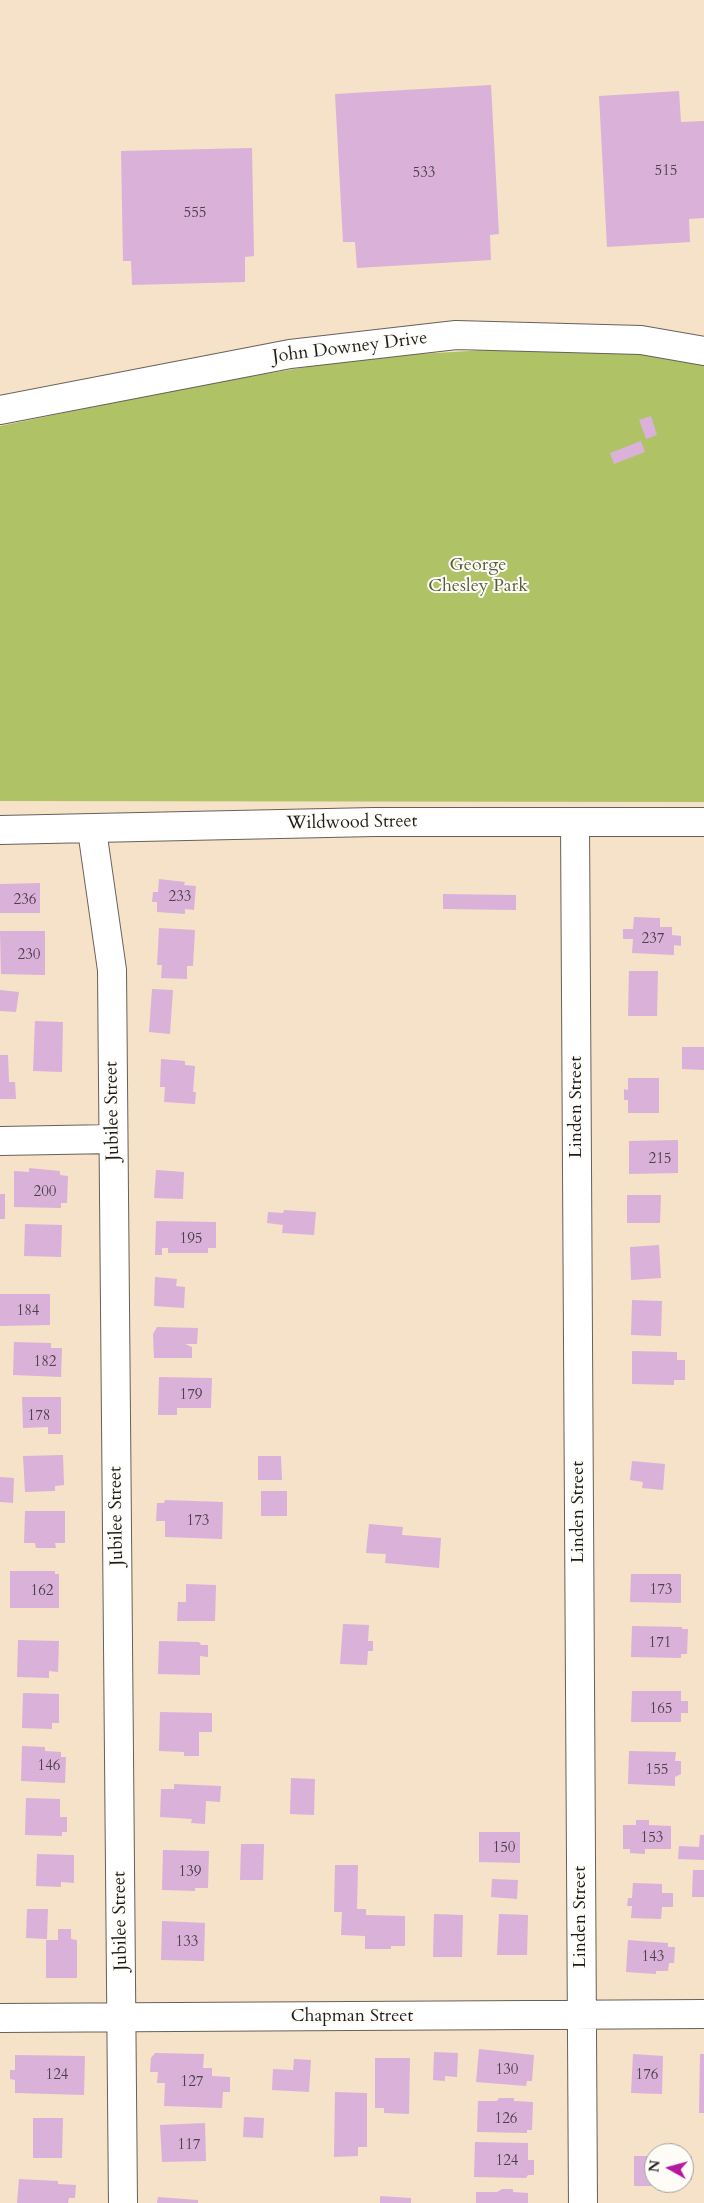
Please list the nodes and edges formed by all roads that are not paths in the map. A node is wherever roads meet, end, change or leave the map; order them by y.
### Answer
1 (704, 351) edge
2 (0, 410) edge
3 (575, 822) junction
4 (704, 822) edge
5 (0, 830) edge
6 (92, 830) junction
7 (113, 1139) junction
8 (0, 1142) edge
9 (704, 2014) edge
10 (581, 2016) junction
11 (0, 2018) edge
12 (122, 2018) junction
13 (123, 2203) edge
14 (583, 2203) edge

1 - 2 street, John Downey Drive
3 - 4 street, Wildwood Street
3 - 6 street, Wildwood Street
3 - 10 street, Linden Street
5 - 6 street, Wildwood Street
6 - 7 street, Jubilee Street
7 - 8 street
7 - 12 street, Jubilee Street
9 - 10 street, Chapman Street
10 - 12 street, Chapman Street
10 - 14 street, Linden Street
11 - 12 street, Chapman Street
12 - 13 street, Jubilee Street

